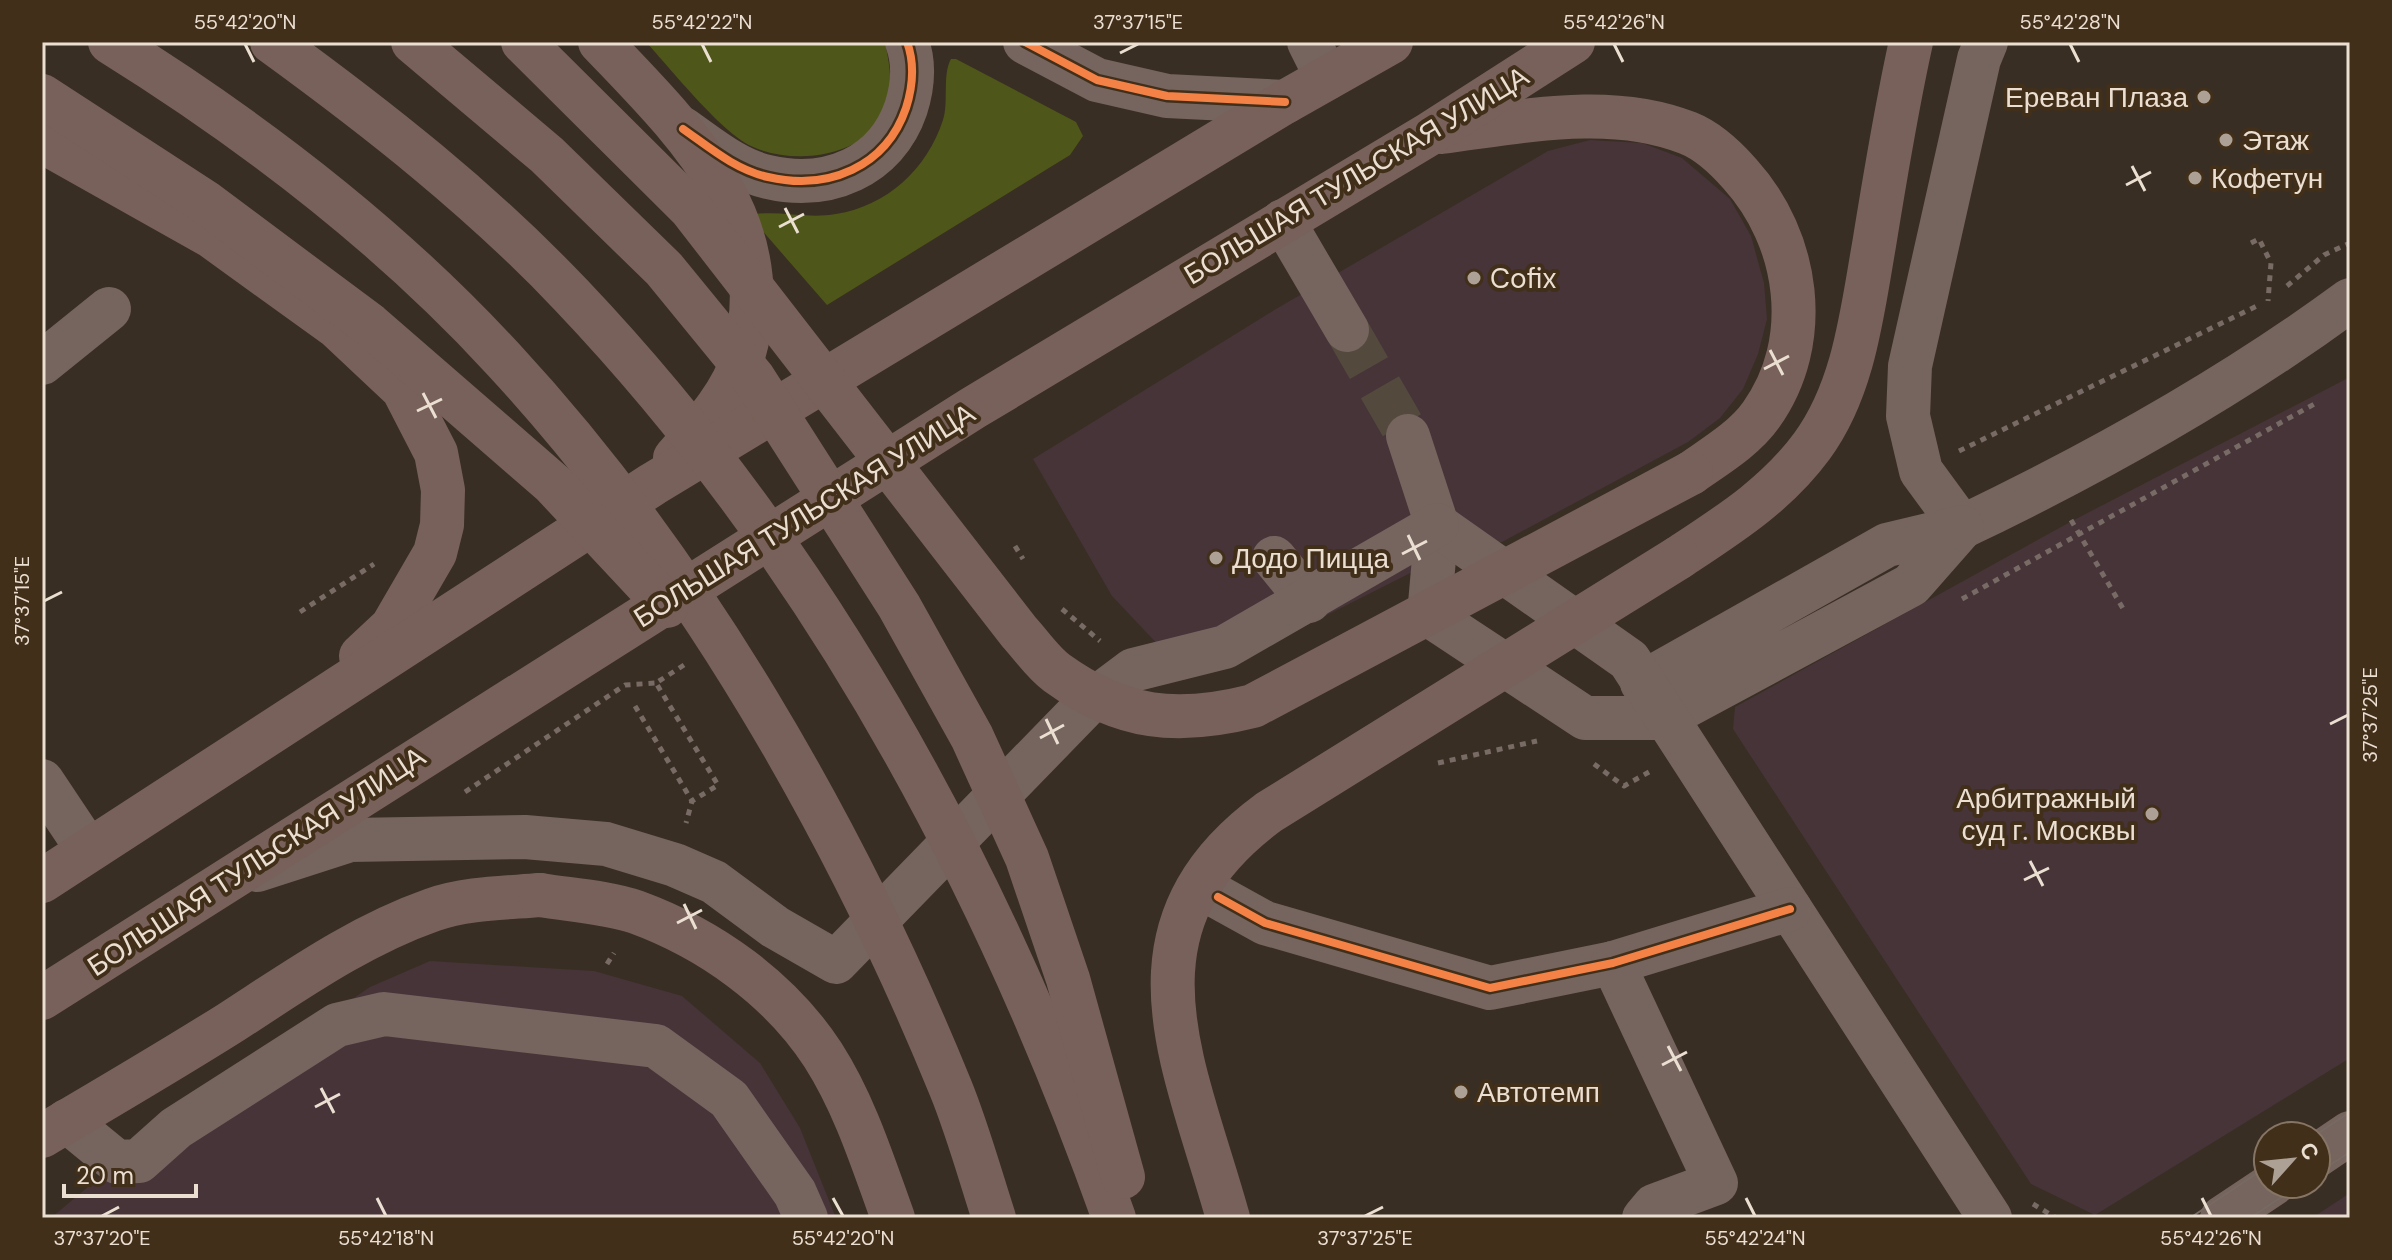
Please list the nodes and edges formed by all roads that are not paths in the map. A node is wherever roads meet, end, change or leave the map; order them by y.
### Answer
1 (110, 42) edge
2 (272, 42) edge
3 (413, 42) edge
4 (523, 42) edge
5 (600, 42) edge
6 (907, 42) edge
7 (1025, 42) edge
8 (1391, 42) edge
9 (1573, 42) edge
10 (1911, 42) edge
11 (1986, 42) edge
12 (1318, 60) edge
13 (42, 96) edge
14 (1285, 102) junction
15 (683, 129) junction
16 (1431, 133) junction
17 (42, 141) edge
18 (1283, 221) junction
19 (2350, 300) edge
20 (109, 309) dead end
21 (1347, 330) tunnel mouth
22 (42, 363) edge
23 (1408, 436) tunnel mouth
24 (653, 484) junction
25 (1437, 525) junction
26 (1962, 527) junction
27 (1274, 558) dead end
28 (1309, 601) junction
29 (1653, 701) junction
30 (304, 711) junction
31 (782, 746) junction
32 (42, 781) edge
33 (88, 850) junction
34 (42, 881) edge
35 (220, 882) junction
36 (1218, 897) dead end
37 (1790, 909) junction
38 (1613, 963) junction
39 (42, 998) edge
40 (55, 1129) edge
41 (2350, 1133) edge
42 (2332, 1145) edge
43 (2252, 1198) edge
44 (806, 1218) edge
45 (893, 1218) edge
46 (994, 1218) edge
47 (1114, 1218) edge
48 (1133, 1218) edge
49 (1228, 1218) edge
50 (1644, 1218) edge
51 (1990, 1218) edge
52 (2222, 1218) edge

1 - 31 main road, bridge
2 - 47 main road, bridge
3 - 48 main road, bridge
4 - 16 main road, bridge
5 - 15 main road
6 - 15 street
7 - 14 street
8 - 12 main road
9 - 16 main road, БОЛЬШАЯ ТУЛЬСКАЯ УЛИЦА
10 - 49 main road, bridge
11 - 26 street
12 - 14 main road
13 - 31 main road, bridge
14 - 24 main road
15 - 24 main road
16 - 18 main road, БОЛЬШАЯ ТУЛЬСКАЯ УЛИЦА
17 - 30 main road
18 - 21 street
18 - 35 main road, БОЛЬШАЯ ТУЛЬСКАЯ УЛИЦА
19 - 26 street
20 - 22 street
23 - 25 street
24 - 30 main road
25 - 28 street
25 - 29 street
25 - 29 street
26 - 29 street
27 - 28 street
28 - 35 street
29 - 37 street
30 - 33 main road
31 - 46 main road, bridge
32 - 33 street
33 - 34 main road
35 - 39 main road, БОЛЬШАЯ ТУЛЬСКАЯ УЛИЦА
36 - 38 street
37 - 38 street
37 - 51 street
38 - 50 street
40 - 44 street
40 - 45 main road, bridge
41 - 42 street
43 - 52 street

